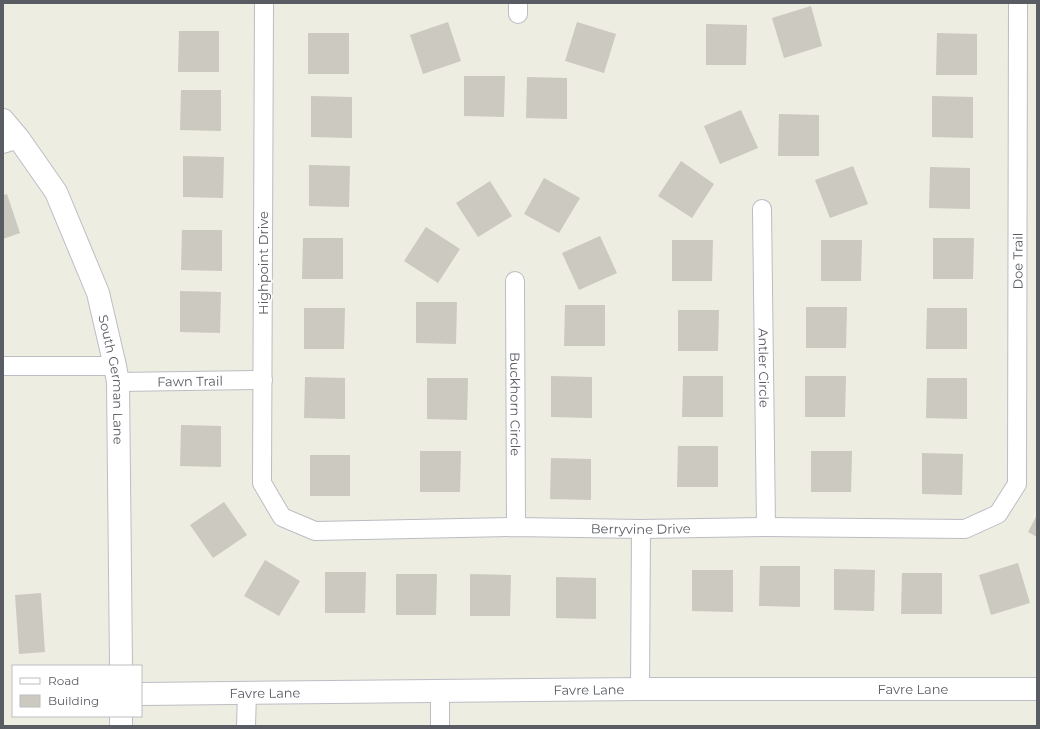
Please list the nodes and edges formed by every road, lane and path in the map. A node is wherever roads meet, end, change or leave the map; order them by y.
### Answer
1 (264, 3) edge
2 (1018, 3) edge
3 (3, 120) edge
4 (11, 141) edge
5 (762, 209) dead end
6 (515, 281) dead end
7 (3, 366) edge
8 (116, 374) junction
9 (263, 380) junction
10 (998, 514) joint
11 (282, 517) joint
12 (516, 527) junction
13 (766, 527) junction
14 (641, 529) junction
15 (121, 665) edge
16 (640, 689) junction
17 (1037, 689) edge
18 (440, 691) junction
19 (246, 693) junction
20 (142, 694) edge
21 (246, 726) edge
22 (440, 726) edge

1 - 9 street, Highpoint Drive
2 - 10 street, Doe Trail
3 - 4 street, South German Lane
4 - 8 street, South German Lane
5 - 13 street, Antler Circle
6 - 12 street, Buckhorn Circle
7 - 8 street, Fawn Trail
8 - 9 street, Fawn Trail
8 - 15 street, South German Lane
9 - 11 street, Highpoint Drive
10 - 13 street, Berryvine Drive
11 - 12 street, Berryvine Drive
12 - 14 street, Berryvine Drive
13 - 14 street, Berryvine Drive
14 - 16 street
16 - 17 street, Favre Lane
16 - 18 street, Favre Lane
18 - 19 street, Favre Lane
18 - 22 street
19 - 20 street, Favre Lane
19 - 21 street

